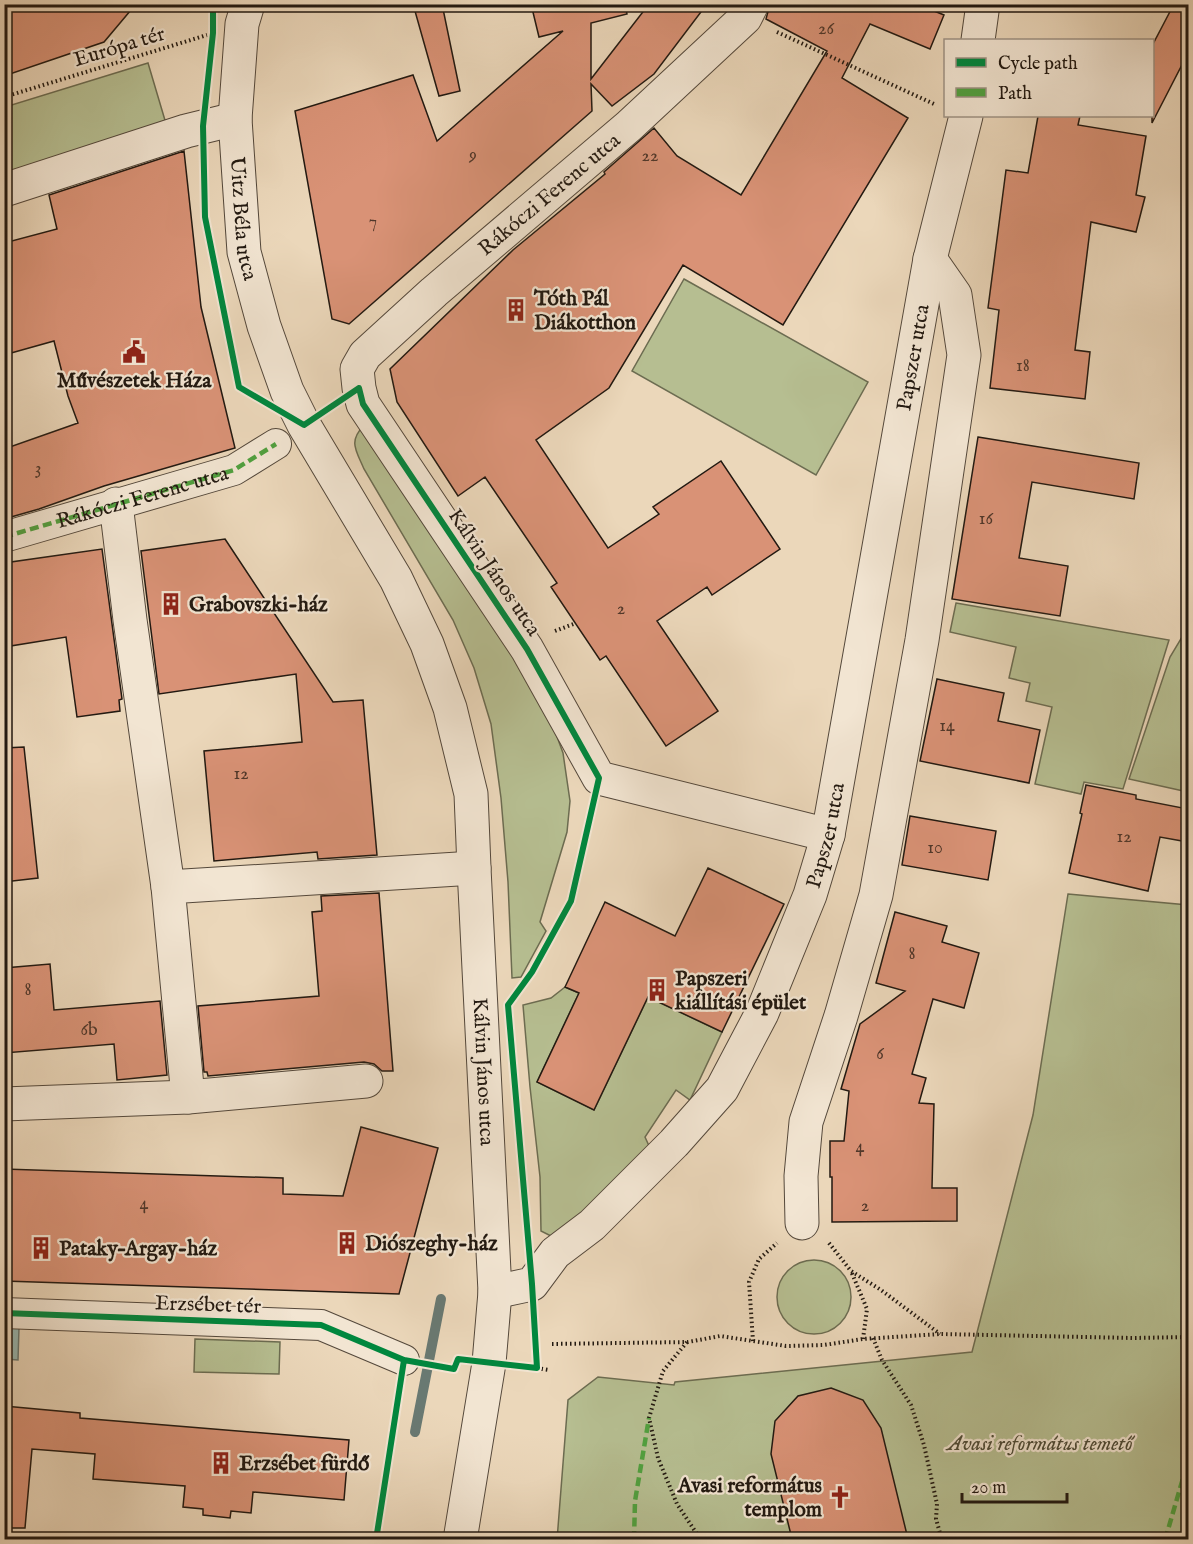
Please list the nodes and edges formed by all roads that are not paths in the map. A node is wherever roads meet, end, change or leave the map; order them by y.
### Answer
1 (249, 4) edge
2 (983, 4) edge
3 (749, 11) edge
4 (978, 39) edge
5 (966, 117) edge
6 (235, 119) junction
7 (4, 190) edge
8 (930, 259) junction
9 (359, 388) joint
10 (304, 425) joint
11 (276, 444) dead end
12 (116, 504) junction
13 (4, 537) edge
14 (828, 835) junction
15 (474, 868) junction
16 (168, 887) junction
17 (366, 1081) dead end
18 (188, 1097) junction
19 (4, 1104) edge
20 (815, 1232) road end
21 (495, 1292) junction
22 (4, 1313) edge
23 (404, 1360) dead end
24 (460, 1539) edge

1 - 6 street, Uitz Béla utca
2 - 4 street
3 - 9 street, Rákóczi Ferenc utca
5 - 8 street, Papszer utca
6 - 7 street
6 - 10 street, Uitz Béla utca
8 - 14 street, Papszer utca
8 - 20 street, Papszer utca
9 - 14 street, Kálvin János utca
10 - 15 street, Kálvin János utca
11 - 12 street, Rákóczi Ferenc utca
12 - 13 street, Rákóczi Ferenc utca
12 - 16 street
14 - 21 street, Papszer utca
15 - 16 street
15 - 21 street, Kálvin János utca
16 - 18 street
17 - 18 street
18 - 19 street
21 - 24 street, Kálvin János utca
22 - 23 street, Erzsébet tér

